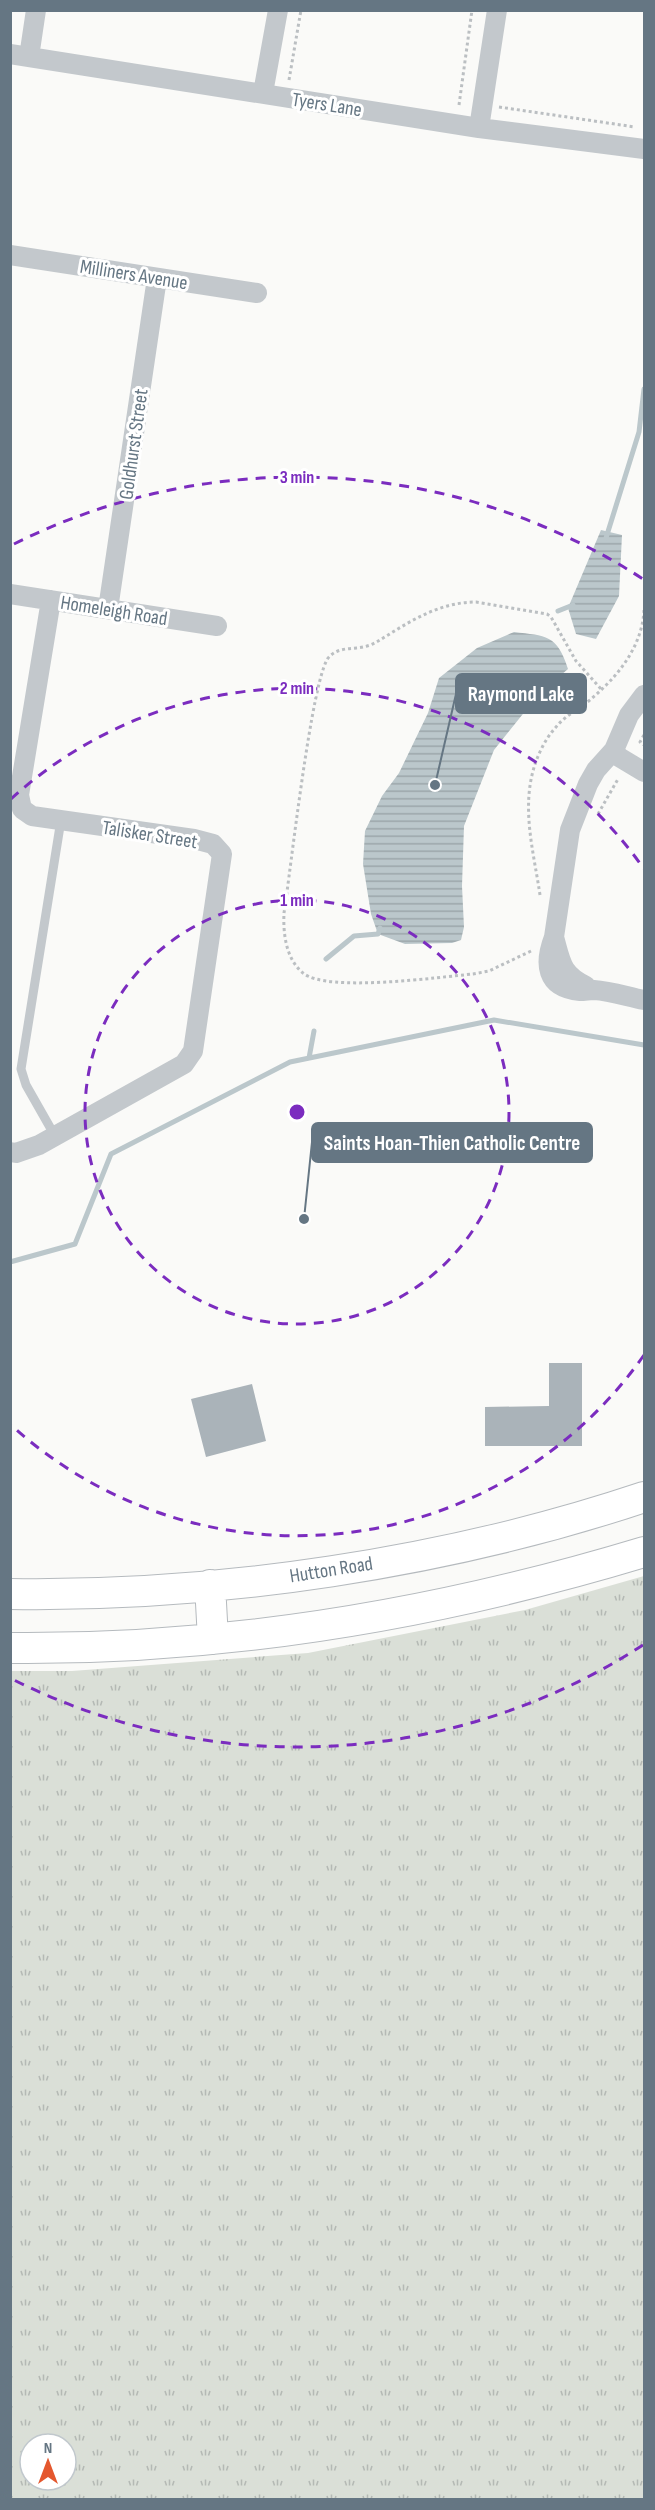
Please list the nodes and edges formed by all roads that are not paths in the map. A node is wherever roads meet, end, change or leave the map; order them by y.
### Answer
1 (36, 10) edge
2 (278, 10) edge
3 (496, 10) edge
4 (20, 55) edge
5 (264, 93) junction
6 (479, 128) junction
7 (645, 149) edge
8 (10, 255) edge
9 (158, 278) junction
10 (257, 293) dead end
11 (10, 594) edge
12 (51, 600) junction
13 (108, 609) junction
14 (217, 626) dead end
15 (645, 696) edge
16 (619, 758) junction
17 (645, 762) edge
18 (17, 771) edge
19 (645, 772) edge
20 (61, 820) junction
21 (645, 1000) edge
22 (55, 1136) junction
23 (10, 1152) edge
24 (645, 1497) edge
25 (645, 1552) edge
26 (210, 1585) junction
27 (10, 1594) edge
28 (213, 1639) junction
29 (10, 1648) edge

1 - 4 street
2 - 5 street
3 - 6 street
4 - 5 street, Tyers Lane
5 - 6 street, Tyers Lane
6 - 7 street, Tyers Lane
8 - 9 street, Milliners Avenue
9 - 10 street, Milliners Avenue
9 - 13 street, Goldhurst Street
11 - 12 street, Homeleigh Road
12 - 13 street, Homeleigh Road
12 - 18 street, Talisker Street
13 - 14 street, Homeleigh Road
15 - 16 street
16 - 17 street
16 - 19 street
16 - 21 street
18 - 20 street, Talisker Street
20 - 22 lane
20 - 22 street, Talisker Street
22 - 23 street, Talisker Street
24 - 26 main road, Hutton Road
25 - 28 main road
26 - 27 main road, Hutton Road
26 - 28 main road
28 - 29 main road

